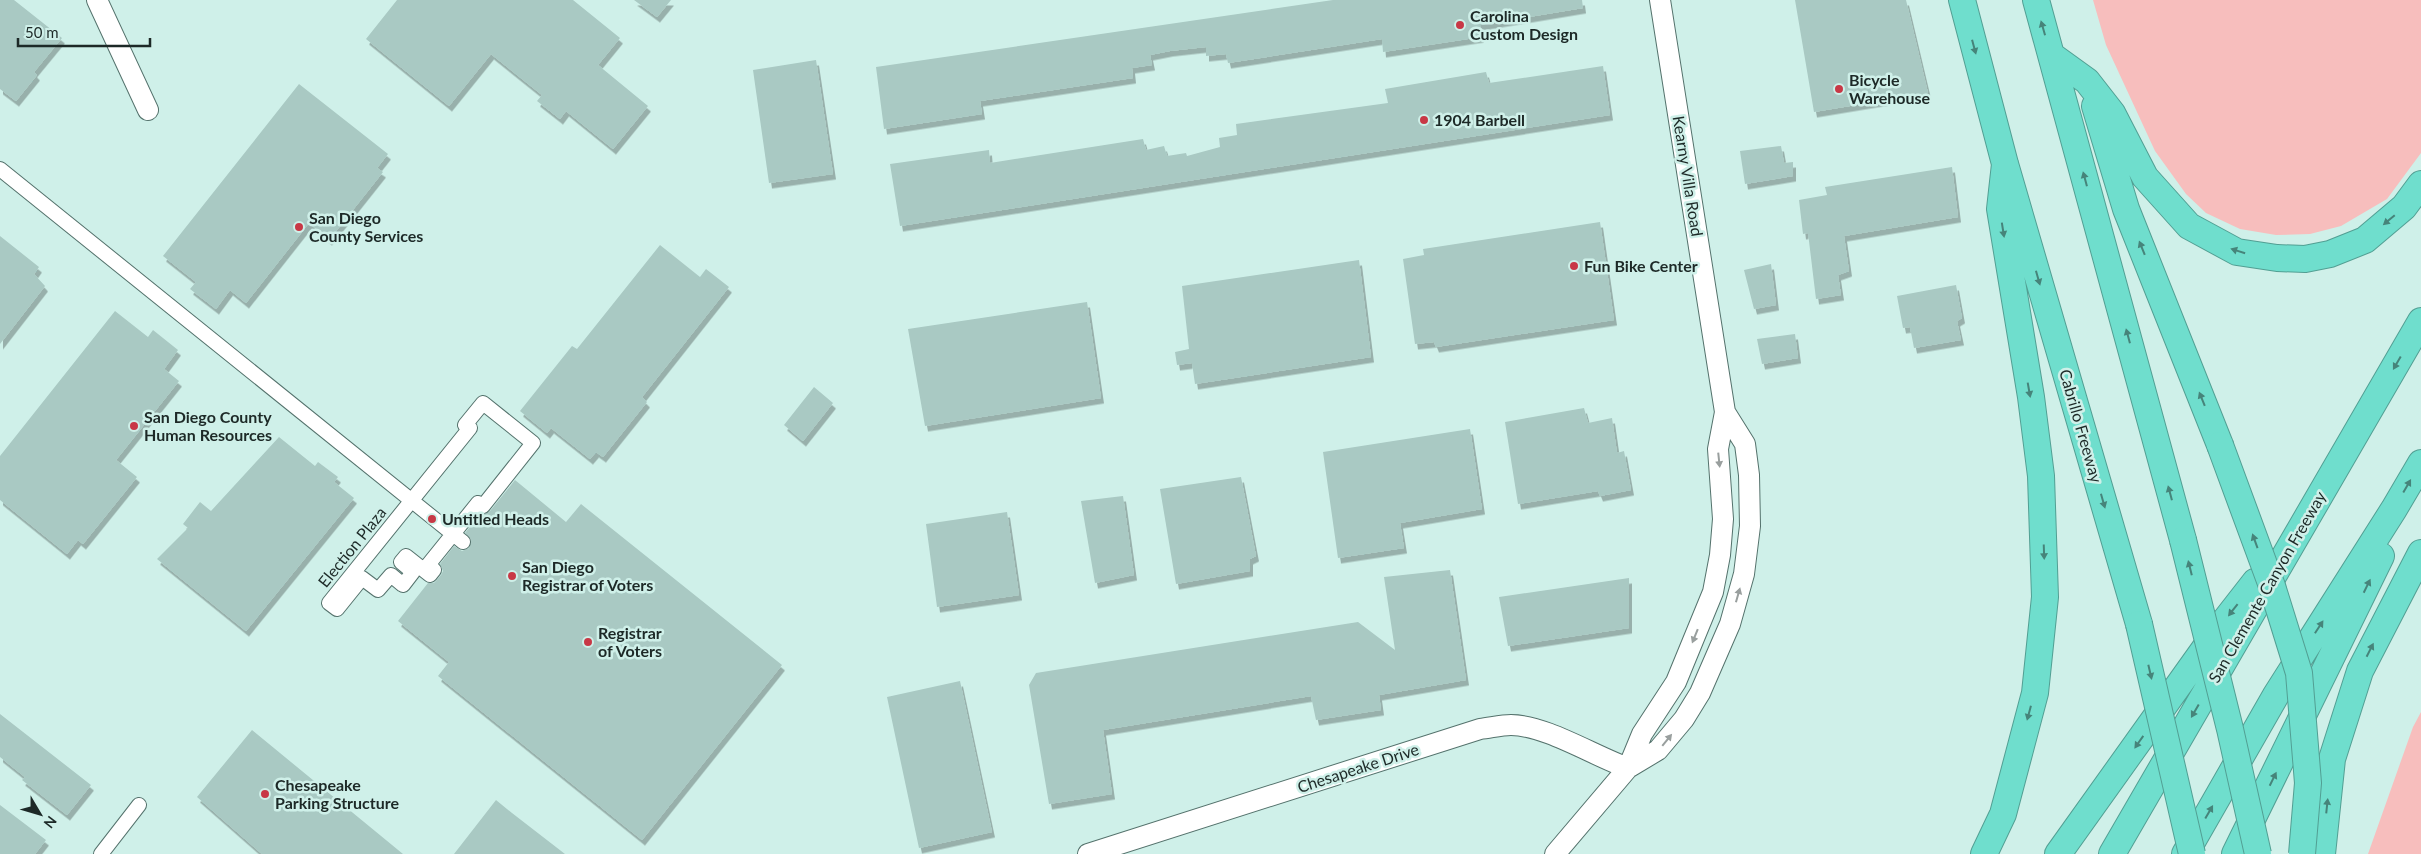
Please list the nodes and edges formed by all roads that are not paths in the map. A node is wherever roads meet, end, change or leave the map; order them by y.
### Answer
1 (97, 0) edge
2 (1660, 0) edge
3 (1962, 0) edge
4 (2036, 0) edge
5 (2051, 55) junction
6 (2087, 81) junction
7 (148, 110) dead end
8 (2005, 164) junction
9 (0, 168) edge
10 (2421, 184) edge
11 (2421, 321) edge
12 (1725, 412) junction
13 (2421, 463) edge
14 (411, 501) junction
15 (2316, 502) junction
16 (2394, 510) junction
17 (458, 538) junction
18 (2421, 553) edge
19 (1628, 768) junction
20 (138, 805) dead end
21 (101, 854) edge
22 (1088, 854) edge
23 (1555, 854) edge
24 (1984, 854) edge
25 (2058, 854) edge
26 (2112, 854) edge
27 (2185, 854) edge
28 (2192, 854) edge
29 (2235, 854) edge
30 (2258, 854) edge
31 (2302, 854) edge
32 (2322, 854) edge

1 - 7 main road
2 - 12 main road, Kearny Villa Road
3 -> 8 highway, Cabrillo Freeway
5 -> 4 highway
5 - 6 highway
30 -> 5 highway, bridge
10 -> 6 highway
31 -> 6 highway, bridge
8 -> 24 highway
8 -> 28 highway, Cabrillo Freeway, bridge
9 - 14 street
11 -> 15 highway, San Clemente Canyon Freeway
12 -> 19 main road, Kearny Villa Road
19 -> 12 main road, Kearny Villa Road
16 -> 13 highway
14 - 17 street
14 - 17 street, Election Plaza
14 - 17 street, Election Plaza
15 -> 25 highway
15 -> 26 highway, San Clemente Canyon Freeway
27 -> 16 highway
29 -> 16 highway
32 -> 18 highway
19 - 22 main road, Chesapeake Drive
19 - 23 main road, Kearny Villa Road
20 - 21 street

